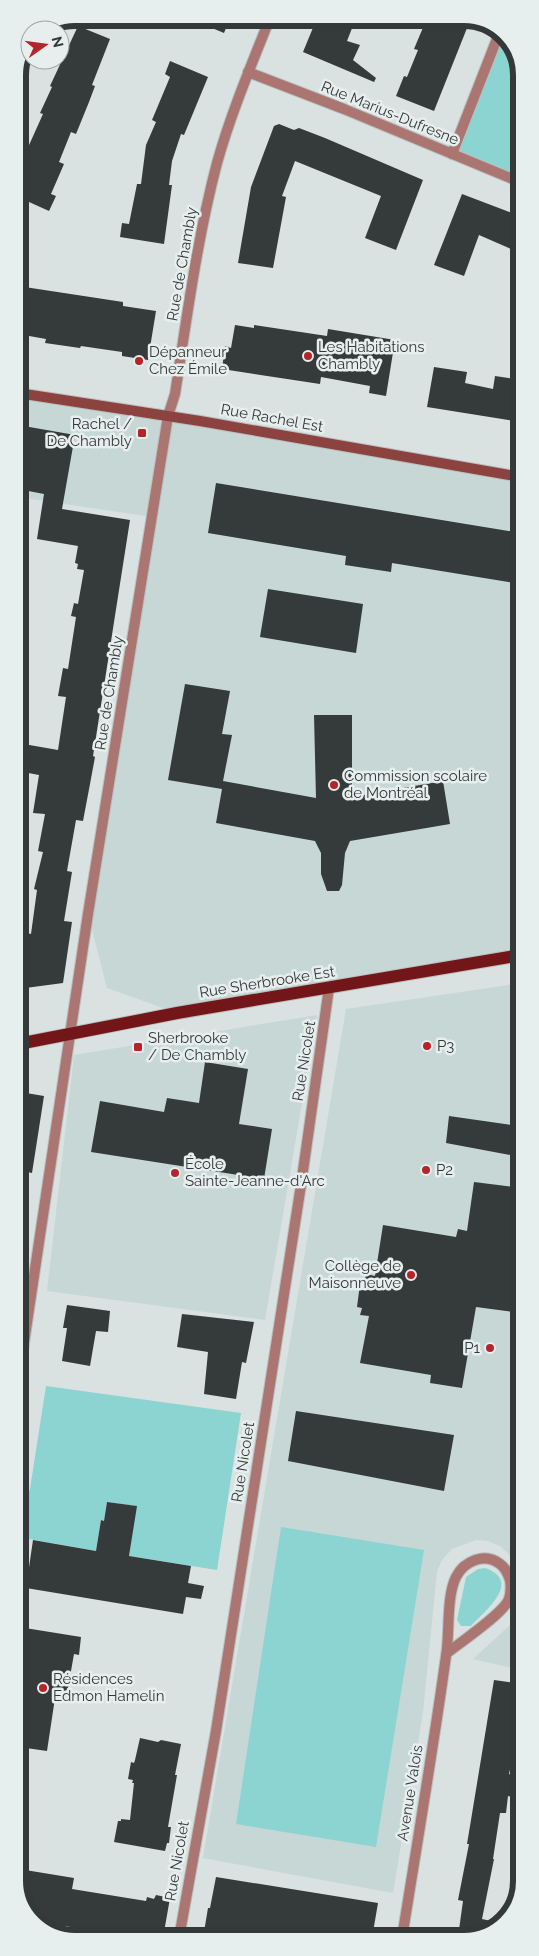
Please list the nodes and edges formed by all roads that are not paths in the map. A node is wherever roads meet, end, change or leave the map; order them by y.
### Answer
1 (267, 26) edge
2 (497, 39) edge
3 (248, 72) junction
4 (452, 154) junction
5 (513, 179) edge
6 (26, 394) edge
7 (168, 416) junction
8 (513, 476) edge
9 (513, 956) edge
10 (329, 988) junction
11 (71, 1034) junction
12 (26, 1042) edge
13 (26, 1330) edge
14 (447, 1653) junction
15 (180, 1930) edge
16 (403, 1930) edge

1 - 3 street, Rue de Chambly
2 - 4 street
3 - 4 street, Rue Marius-Dufresne
3 - 7 street, Rue de Chambly
4 - 5 street, Rue Marius-Dufresne
6 - 7 main road, Rue Rachel Est
7 - 8 main road, Rue Rachel Est
7 - 11 street, Rue de Chambly
9 - 10 main road, Rue Sherbrooke Est
10 - 11 main road, Rue Sherbrooke Est
10 - 15 street, Rue Nicolet
11 - 12 main road, Rue Sherbrooke Est
11 - 13 street, Rue de Chambly
14 - 14 street, Avenue Valois
14 - 16 street, Avenue Valois

